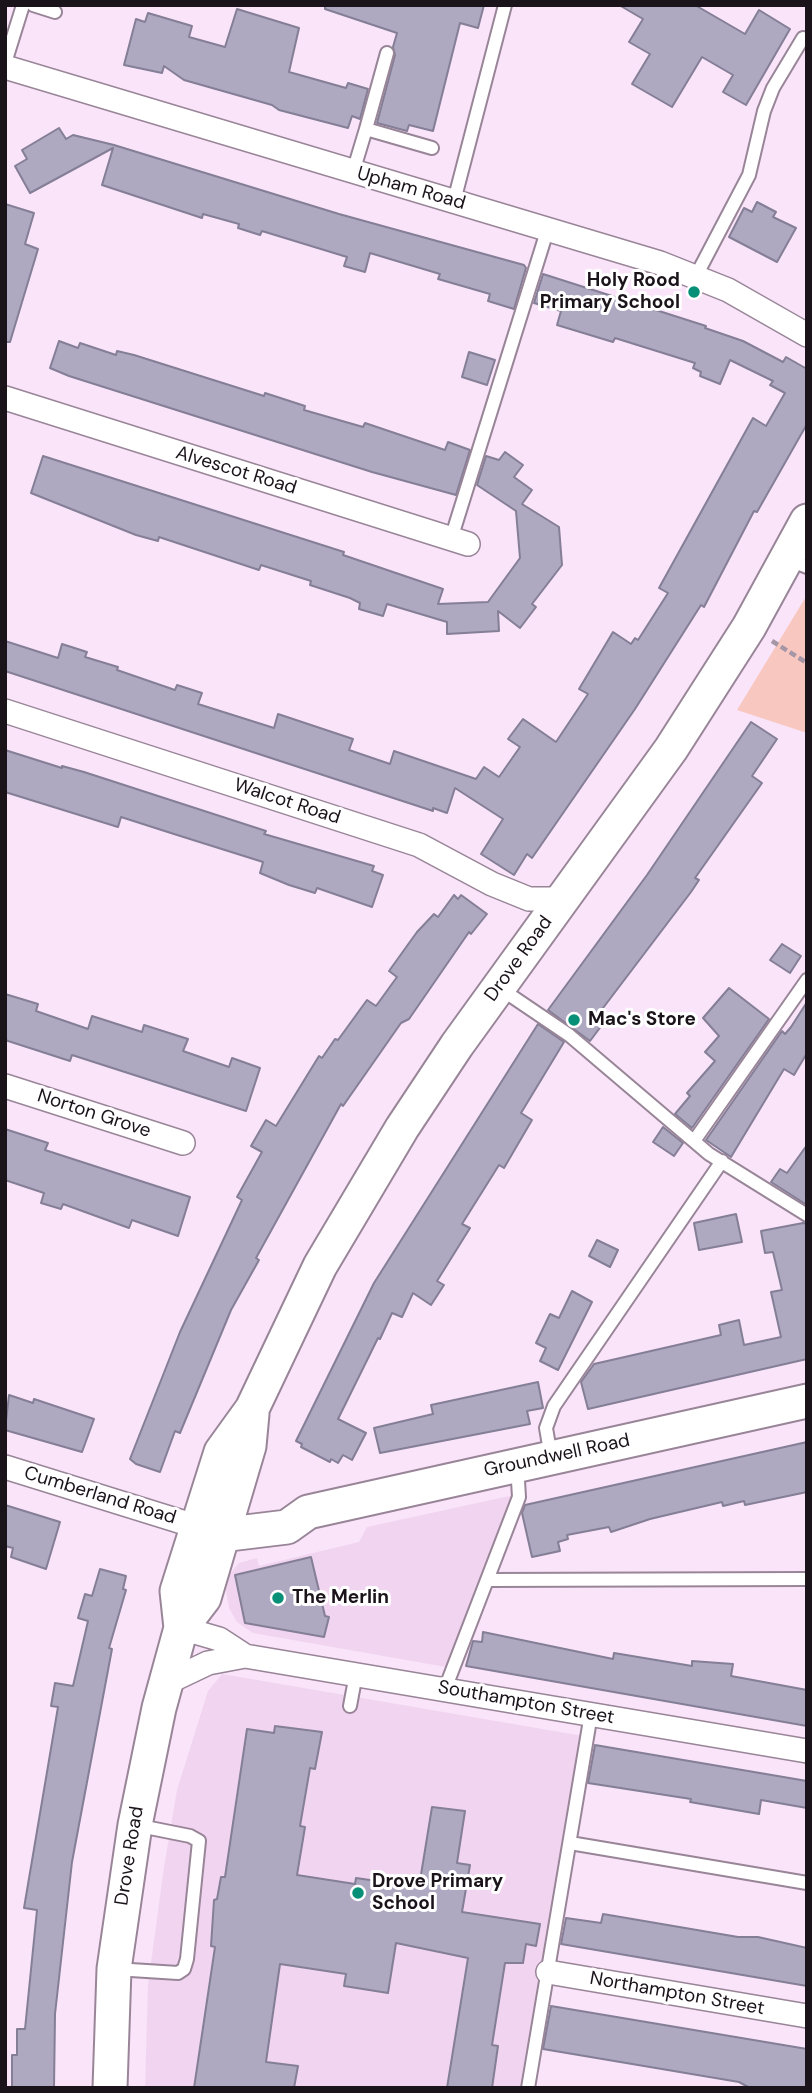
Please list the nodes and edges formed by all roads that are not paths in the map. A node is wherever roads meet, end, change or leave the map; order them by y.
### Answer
1 (23, 5) edge
2 (33, 5) edge
3 (505, 5) edge
4 (55, 12) dead end
5 (803, 38) dead end
6 (387, 53) dead end
7 (5, 65) edge
8 (366, 129) junction
9 (432, 148) dead end
10 (353, 172) junction
11 (454, 201) junction
12 (548, 229) junction
13 (696, 276) junction
14 (807, 335) edge
15 (5, 398) edge
16 (807, 521) edge
17 (459, 542) joint
18 (797, 563) edge
19 (5, 711) edge
20 (562, 899) junction
21 (807, 980) edge
22 (499, 988) junction
23 (5, 1086) edge
24 (694, 1141) junction
25 (183, 1143) dead end
26 (722, 1161) junction
27 (807, 1216) edge
28 (807, 1401) edge
29 (551, 1457) junction
30 (517, 1465) junction
31 (5, 1466) edge
32 (215, 1525) junction
33 (807, 1579) edge
34 (489, 1580) junction
35 (181, 1628) junction
36 (246, 1656) junction
37 (356, 1674) junction
38 (166, 1683) junction
39 (445, 1689) junction
40 (350, 1706) dead end
41 (592, 1714) junction
42 (807, 1751) edge
43 (135, 1825) junction
44 (570, 1843) junction
45 (807, 1883) edge
46 (114, 1969) junction
47 (548, 1972) junction
48 (807, 2016) edge
49 (110, 2088) edge
50 (528, 2088) edge

1 - 7 lane
2 - 4 lane
3 - 11 lane
5 - 13 lane
6 - 8 lane
7 - 10 street, Upham Road
8 - 9 lane
8 - 10 lane
10 - 11 street, Upham Road
11 - 12 street, Upham Road
12 - 13 street, Upham Road
12 - 17 lane
13 - 14 street, Upham Road
15 - 17 street, Alvescot Road
16 - 18 main road, Drove Road
18 - 20 main road, Drove Road
19 - 20 street, Walcot Road
20 - 22 main road, Drove Road
21 - 24 lane
22 - 24 lane
22 - 32 main road, Drove Road
23 - 25 street, Norton Grove
24 - 26 lane
26 - 27 lane
26 - 29 lane
28 - 29 main road, Groundwell Road
29 - 30 main road, Groundwell Road
30 - 32 main road, Groundwell Road
30 - 34 lane
31 - 32 street, Cumberland Road
32 - 35 main road, Drove Road
33 - 34 lane
34 - 39 lane
35 - 36 street, Southampton Street
35 - 38 main road, Drove Road
36 - 37 street, Southampton Street
36 - 38 street, Southampton Street
37 - 39 street, Southampton Street
37 - 40 lane
38 - 43 main road, Drove Road
39 - 41 street, Southampton Street
41 - 42 street, Southampton Street
41 - 44 lane
43 - 46 main road, Drove Road
43 - 46 lane
44 - 45 lane
44 - 47 lane
46 - 49 main road, Drove Road
47 - 48 street, Northampton Street
47 - 50 lane

